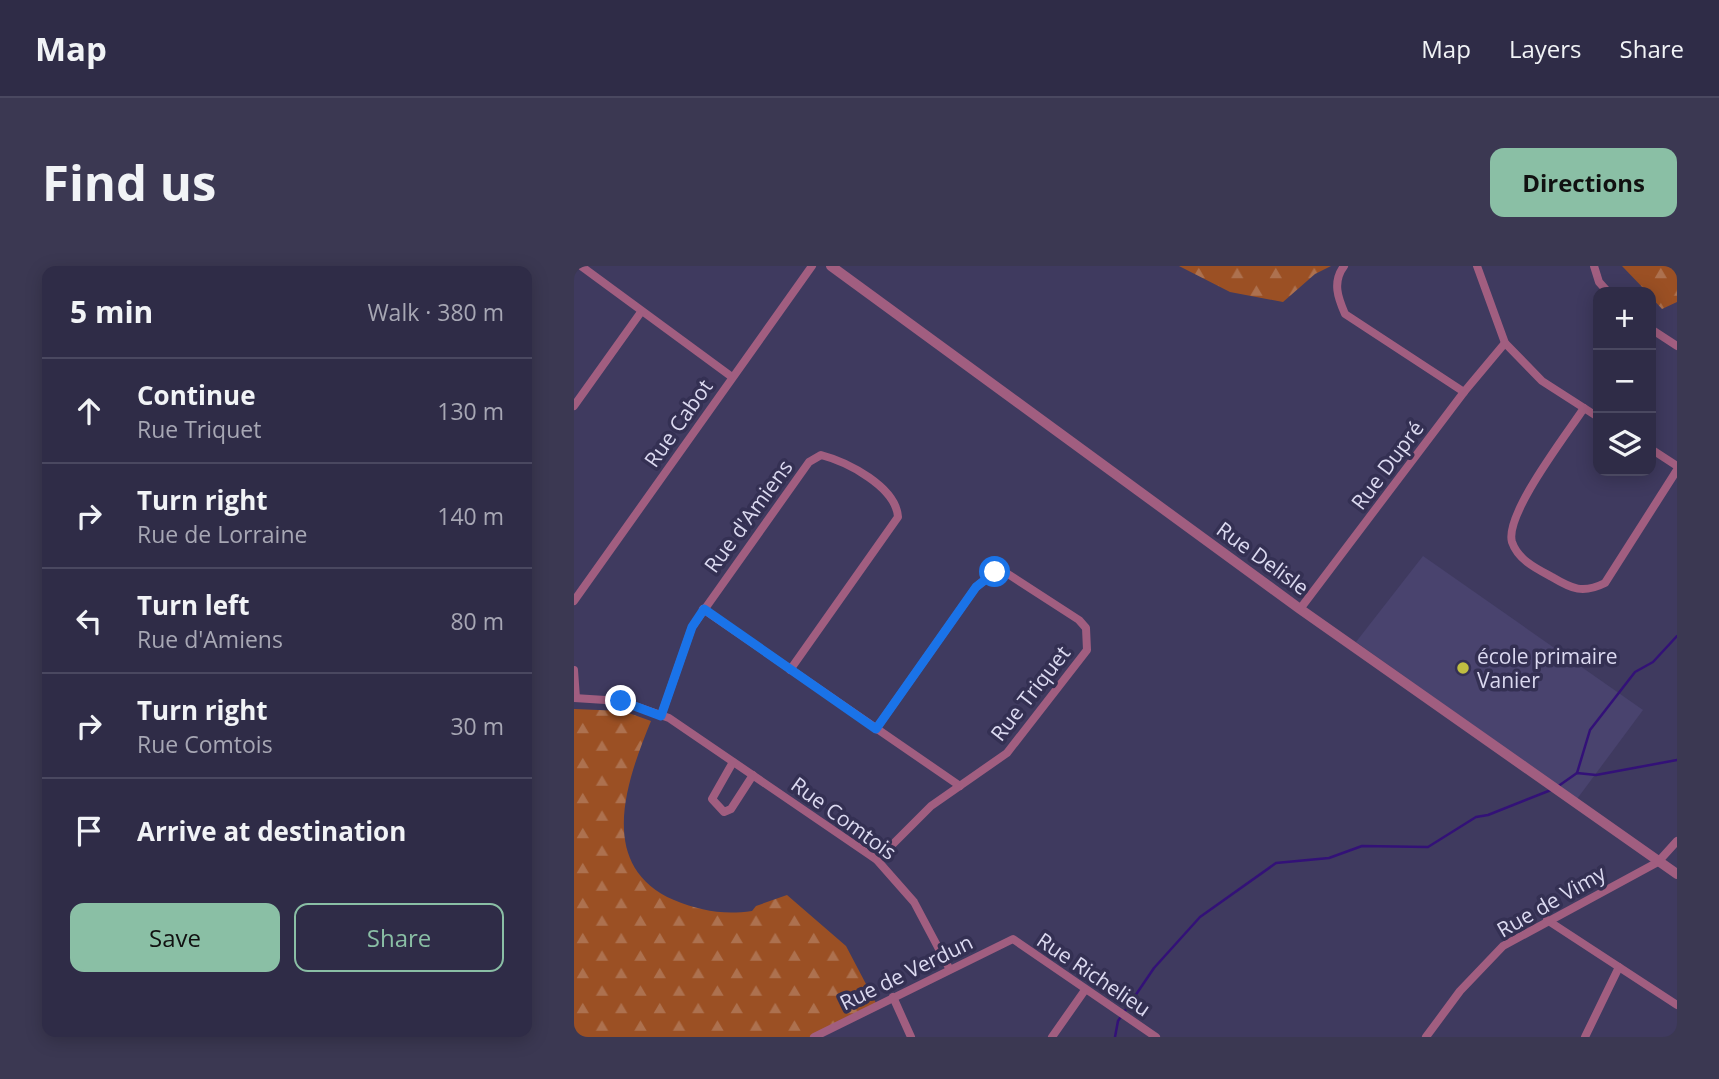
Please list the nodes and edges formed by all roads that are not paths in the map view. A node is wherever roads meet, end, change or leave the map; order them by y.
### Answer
1 (581, 266) edge
2 (812, 266) edge
3 (831, 266) edge
4 (1344, 266) edge
5 (1477, 266) edge
6 (1594, 266) edge
7 (1604, 287) edge
8 (641, 312) junction
9 (1656, 332) edge
10 (1505, 343) junction
11 (1677, 346) edge
12 (732, 377) junction
13 (1464, 392) junction
14 (574, 406) edge
15 (1584, 408) junction
16 (1593, 414) edge
17 (1656, 453) edge
18 (1677, 468) edge
19 (574, 601) edge
20 (704, 609) junction
21 (1300, 610) junction
22 (574, 670) edge
23 (790, 670) junction
24 (575, 698) edge
25 (661, 716) junction
26 (876, 729) junction
27 (733, 762) junction
28 (753, 775) junction
29 (960, 786) junction
30 (1677, 841) edge
31 (877, 860) junction
32 (1658, 862) junction
33 (1677, 874) edge
34 (1547, 920) junction
35 (1013, 939) joint
36 (1619, 967) junction
37 (949, 968) junction
38 (1085, 990) junction
39 (893, 997) junction
40 (1677, 1005) edge
41 (814, 1037) edge
42 (911, 1037) edge
43 (1052, 1037) edge
44 (1156, 1037) edge
45 (1426, 1037) edge
46 (1585, 1037) edge

1 - 8 street
2 - 12 street, Rue Cabot
3 - 21 street, Rue Delisle
4 - 13 street
5 - 10 street
6 - 7 street
8 - 12 street
8 - 14 street
9 - 11 street
10 - 13 street, Rue Dupré
10 - 15 street
12 - 19 street, Rue Cabot
13 - 21 street, Rue Dupré
15 - 16 street
15 - 18 street
17 - 18 street
20 - 23 street
20 - 23 street, Rue d'Amiens
20 - 25 street, Rue d'Amiens
21 - 32 street, Rue Delisle
22 - 24 street
23 - 26 street
24 - 25 street, Rue Comtois
25 - 27 street, Rue Comtois
26 - 29 street
26 - 29 street, Rue Triquet
27 - 28 street, Rue Comtois
27 - 28 street
28 - 31 street, Rue Comtois
29 - 31 street, Rue Triquet
30 - 32 street, Rue de Vimy
31 - 37 street, Rue Comtois
32 - 33 street, Rue Delisle
32 - 34 street, Rue de Vimy
34 - 36 street
34 - 45 street, Rue de Vimy
35 - 37 street, Rue de Verdun
35 - 38 street, Rue Richelieu
36 - 40 street
36 - 46 street
37 - 39 street, Rue de Verdun
38 - 43 street
38 - 44 street, Rue Richelieu
39 - 41 street, Rue de Verdun
39 - 42 street

